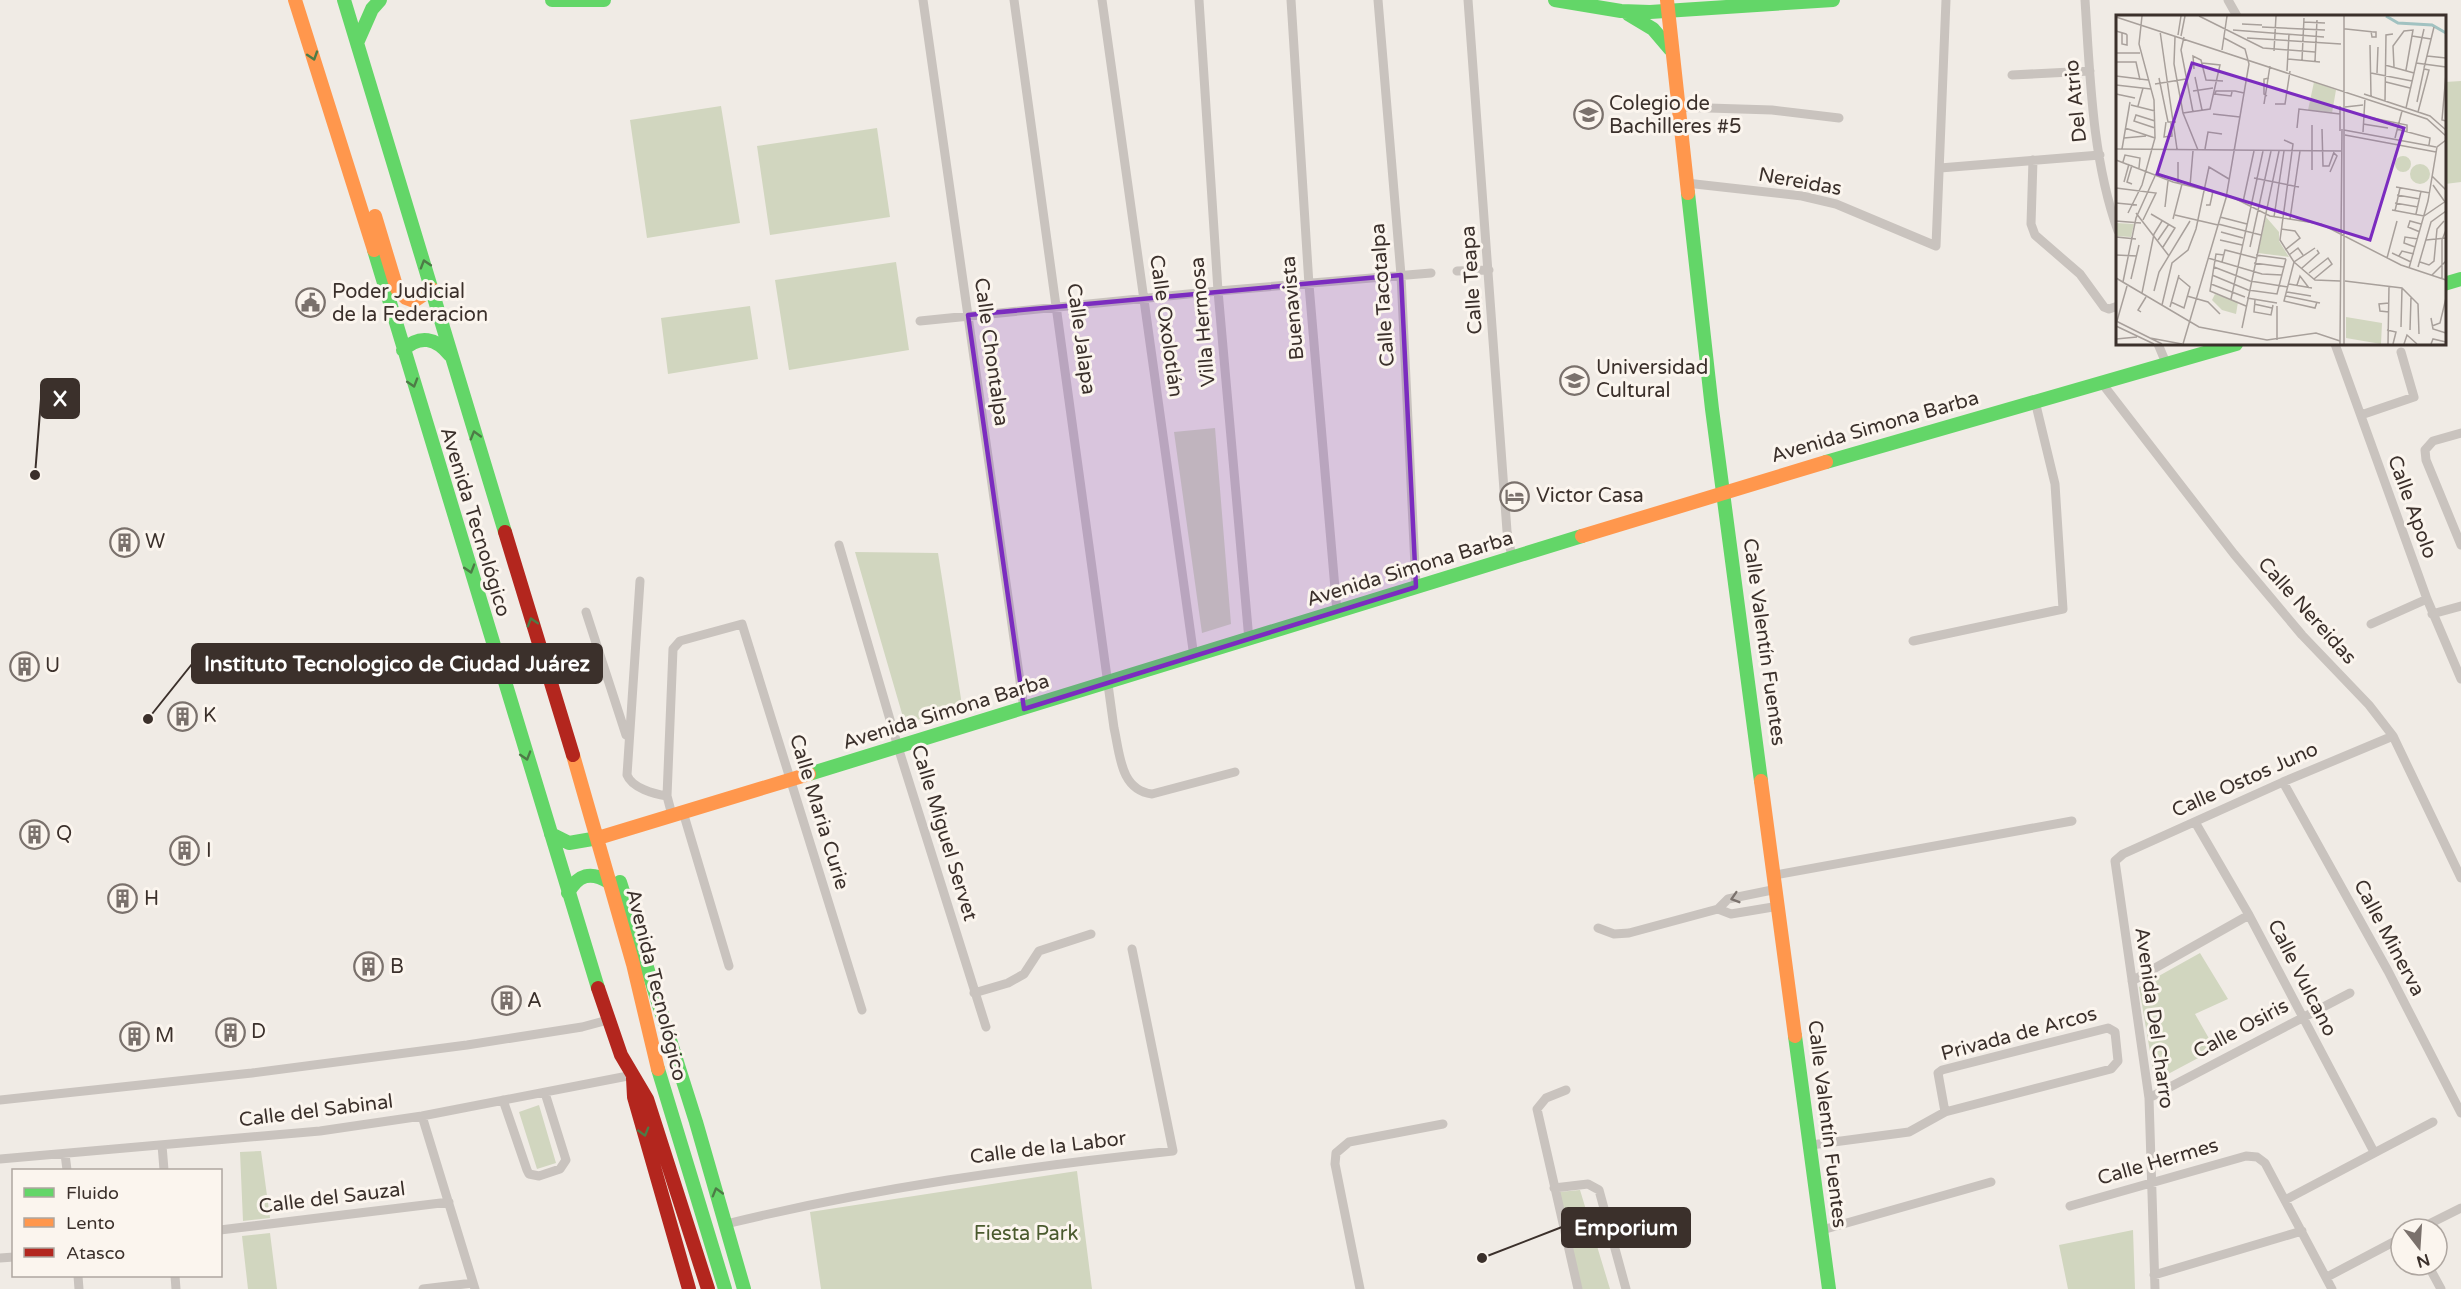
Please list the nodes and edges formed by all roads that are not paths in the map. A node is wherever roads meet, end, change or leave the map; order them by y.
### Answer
1 (344, 0) edge
2 (380, 0) edge
3 (552, 0) edge
4 (604, 0) edge
5 (923, 0) edge
6 (1014, 0) edge
7 (1102, 0) edge
8 (1199, 0) edge
9 (1290, 0) edge
10 (1378, 0) edge
11 (1467, 0) edge
12 (1555, 0) edge
13 (1636, 0) edge
14 (1682, 0) edge
15 (1822, 0) edge
16 (1833, 0) edge
17 (1946, 0) edge
18 (2085, 0) edge
19 (2228, 0) edge
20 (294, 2) edge
21 (1668, 5) edge
22 (1699, 9) junction
23 (1620, 11) junction
24 (2236, 15) edge
25 (357, 43) junction
26 (1670, 49) junction
27 (2090, 71) junction
28 (2012, 75) dead end
29 (1677, 107) junction
30 (1839, 118) dead end
31 (338, 132) junction
32 (2100, 155) junction
33 (2033, 160) junction
34 (1940, 168) junction
35 (1686, 183) junction
36 (2116, 225) edge
37 (1489, 270) junction
38 (1457, 271) dead end
39 (1431, 273) dead end
40 (1401, 275) junction
41 (2461, 279) edge
42 (2446, 284) edge
43 (1309, 285) junction
44 (432, 289) junction
45 (1218, 291) junction
46 (1144, 299) junction
47 (2113, 308) edge
48 (1058, 309) junction
49 (968, 315) junction
50 (920, 321) dead end
51 (2158, 345) edge
52 (2232, 345) edge
53 (2335, 345) edge
54 (403, 350) junction
55 (2401, 352) dead end
56 (453, 360) junction
57 (2166, 363) junction
58 (2101, 382) junction
59 (2036, 401) junction
60 (2361, 415) junction
61 (2461, 433) edge
62 (1723, 492) junction
63 (839, 545) dead end
64 (2461, 545) edge
65 (1512, 558) junction
66 (640, 581) dead end
67 (1416, 587) junction
68 (2427, 599) junction
69 (2461, 606) edge
70 (586, 612) dead end
71 (1337, 612) junction
72 (2432, 614) junction
73 (2371, 624) dead end
74 (1249, 640) junction
75 (1913, 641) dead end
76 (1194, 657) junction
77 (2461, 679) edge
78 (1109, 683) junction
79 (1024, 709) junction
80 (2393, 736) junction
81 (628, 740) junction
82 (898, 747) junction
83 (1234, 772) dead end
84 (789, 780) junction
85 (2283, 782) junction
86 (667, 796) junction
87 (677, 814) junction
88 (2072, 821) dead end
89 (2195, 822) junction
90 (551, 834) junction
91 (597, 838) junction
92 (2115, 861) joint
93 (2461, 878) edge
94 (609, 882) junction
95 (1776, 882) junction
96 (568, 893) junction
97 (1779, 906) junction
98 (1718, 909) junction
99 (2249, 915) junction
100 (1598, 928) dead end
101 (1091, 934) dead end
102 (1132, 949) dead end
103 (729, 966) dead end
104 (2132, 981) junction
105 (974, 993) junction
106 (2350, 993) dead end
107 (862, 1010) dead end
108 (2302, 1017) junction
109 (608, 1020) junction
110 (986, 1027) dead end
111 (633, 1075) junction
112 (1566, 1089) dead end
113 (545, 1093) junction
114 (2149, 1098) junction
115 (0, 1100) edge
116 (503, 1100) junction
117 (2460, 1109) edge
118 (1945, 1112) junction
119 (422, 1116) junction
120 (2433, 1122) dead end
121 (1443, 1124) dead end
122 (162, 1145) junction
123 (1810, 1145) junction
124 (2374, 1152) junction
125 (65, 1154) junction
126 (0, 1159) edge
127 (67, 1169) edge
128 (164, 1169) edge
129 (1991, 1182) dead end
130 (2151, 1183) junction
131 (1554, 1188) junction
132 (2285, 1200) junction
133 (449, 1202) junction
134 (2070, 1206) dead end
135 (2461, 1208) edge
136 (2443, 1217) edge
137 (726, 1224) junction
138 (222, 1230) edge
139 (1822, 1230) junction
140 (2302, 1231) junction
141 (2389, 1244) edge
142 (2154, 1275) junction
143 (2327, 1277) junction
144 (474, 1286) edge
145 (423, 1289) edge
146 (689, 1289) edge
147 (708, 1289) edge
148 (724, 1289) edge
149 (744, 1289) edge
150 (1360, 1289) edge
151 (1578, 1289) edge
152 (1626, 1289) edge
153 (1829, 1289) edge
154 (2155, 1289) edge
155 (2332, 1289) edge

1 - 25 main road, Avenida Tecnológico
2 - 25 main road
3 - 4 main road
5 - 49 street, Calle Chontalpa
6 - 48 street, Calle Jalapa
7 - 46 street, Calle Oxolotlán
8 - 45 street, Villa Hermosa
9 - 43 street, Buenavista
10 - 40 street, Calle Tacotalpa
11 - 37 street, Calle Teapa
12 - 23 main road
13 - 23 main road
14 - 22 main road
15 - 16 main road
15 - 22 main road
17 - 34 street
18 - 27 street, Del Atrio
19 - 24 street
20 -> 31 main road, Avenida Tecnológico
21 - 22 main road
21 - 23 main road
21 - 26 main road, Calle Valentín Fuentes
23 - 26 main road
44 -> 25 main road, Avenida Tecnológico
26 - 29 main road, Calle Valentín Fuentes
27 - 28 street
27 - 32 street, Del Atrio
29 - 30 street
29 - 35 main road, Calle Valentín Fuentes
31 - 44 main road
31 - 54 main road, Avenida Tecnológico
32 - 33 street
32 - 36 street, Del Atrio
33 - 34 street
33 - 47 street
34 - 35 street, Nereidas
35 - 62 main road, Calle Valentín Fuentes
37 - 38 street
37 - 65 street, Calle Teapa
39 - 40 street
40 - 43 street
40 - 67 street, Calle Tacotalpa
41 - 42 main road
43 - 45 street
43 - 71 street, Buenavista
44 - 56 main road, Avenida Tecnológico
45 - 46 street
45 - 74 street, Villa Hermosa
46 - 48 street
46 - 76 street, Calle Oxolotlán
48 - 49 street
48 - 78 street, Calle Jalapa
49 - 50 street
49 - 79 street, Calle Chontalpa
51 - 57 street
52 - 57 main road, Avenida Simona Barba
53 - 60 street, Calle Apolo
54 - 56 main road
54 -> 90 main road, Avenida Tecnológico
55 - 60 street
91 -> 56 main road, Avenida Tecnológico
57 - 58 main road, Avenida Simona Barba
58 - 59 main road, Avenida Simona Barba
58 - 80 street, Calle Nereidas
59 - 62 main road, Avenida Simona Barba
59 - 75 street
60 - 68 street, Calle Apolo
61 - 64 street
62 - 65 main road, Avenida Simona Barba
62 - 95 main road, Calle Valentín Fuentes
63 - 82 street, Calle Miguel Servet
65 - 67 main road, Avenida Simona Barba
66 - 81 street
67 - 71 main road, Avenida Simona Barba
68 - 72 street, Calle Apolo
68 - 73 street
69 - 72 street
70 - 81 street
71 - 74 main road, Avenida Simona Barba
72 - 77 street, Calle Apolo
74 - 76 main road, Avenida Simona Barba
76 - 78 main road, Avenida Simona Barba
78 - 79 main road, Avenida Simona Barba
78 - 83 street, Calle Jalapa
79 - 82 main road, Avenida Simona Barba
80 - 85 street, Calle Ostos Juno
80 - 93 street, Calle Nereidas
81 - 86 street
82 - 84 main road, Avenida Simona Barba
82 - 105 street, Calle Miguel Servet
84 - 86 street, Calle Maria Curie
84 - 87 main road, Avenida Simona Barba
84 - 107 street, Calle Maria Curie
85 - 89 street, Calle Ostos Juno
85 - 117 street, Calle Minerva
86 - 87 street
87 - 91 main road, Avenida Simona Barba
87 - 103 street
88 - 95 street
89 - 92 street, Calle Ostos Juno
89 - 99 street, Calle Vulcano
90 - 91 main road, Avenida Simona Barba
90 - 96 main road, Avenida Tecnológico
91 - 94 main road, Avenida Tecnológico
137 -> 91 main road
92 - 104 street, Avenida Del Charro
94 - 96 main road
94 - 148 main road, Avenida Tecnológico
95 - 97 main road, Calle Valentín Fuentes
95 -> 98 street
96 - 109 main road, Avenida Tecnológico
97 - 98 street
97 - 123 main road, Calle Valentín Fuentes
98 - 100 street
99 - 104 street
99 - 108 street, Calle Vulcano
101 - 105 street
102 - 137 street, Calle de la Labor
104 - 114 street, Avenida Del Charro
105 - 110 street, Calle Miguel Servet
106 - 108 street, Calle Osiris
108 - 114 street, Calle Osiris
108 - 124 street, Calle Vulcano
109 - 111 main road, Avenida Tecnológico
109 - 115 street
111 - 113 street, Calle del Sabinal
111 -> 146 main road
111 - 147 main road, Avenida Tecnológico
112 - 131 street
113 - 116 street, Calle del Sabinal
113 - 116 street
114 - 130 street, Avenida Del Charro
116 - 119 street, Calle del Sabinal
118 - 118 street, Privada de Arcos
118 - 123 street, Privada de Arcos
119 - 122 street, Calle del Sabinal
119 - 133 street
120 - 124 street
121 - 150 street
122 - 125 street, Calle del Sabinal
122 - 128 street
123 - 139 main road, Calle Valentín Fuentes
124 - 132 street
125 - 126 street, Calle del Sabinal
125 - 127 street
129 - 139 street
130 - 132 street, Calle Hermes
130 - 134 street, Calle Hermes
130 - 142 street, Avenida Del Charro
131 - 151 street
131 - 152 street
132 - 140 street
133 - 138 street, Calle del Sauzal
133 - 144 street
135 - 136 street
137 - 149 main road
139 - 153 main road, Calle Valentín Fuentes
140 - 142 street
140 - 143 street
141 - 143 street
142 - 154 street, Avenida Del Charro
143 - 155 street
144 - 145 street

